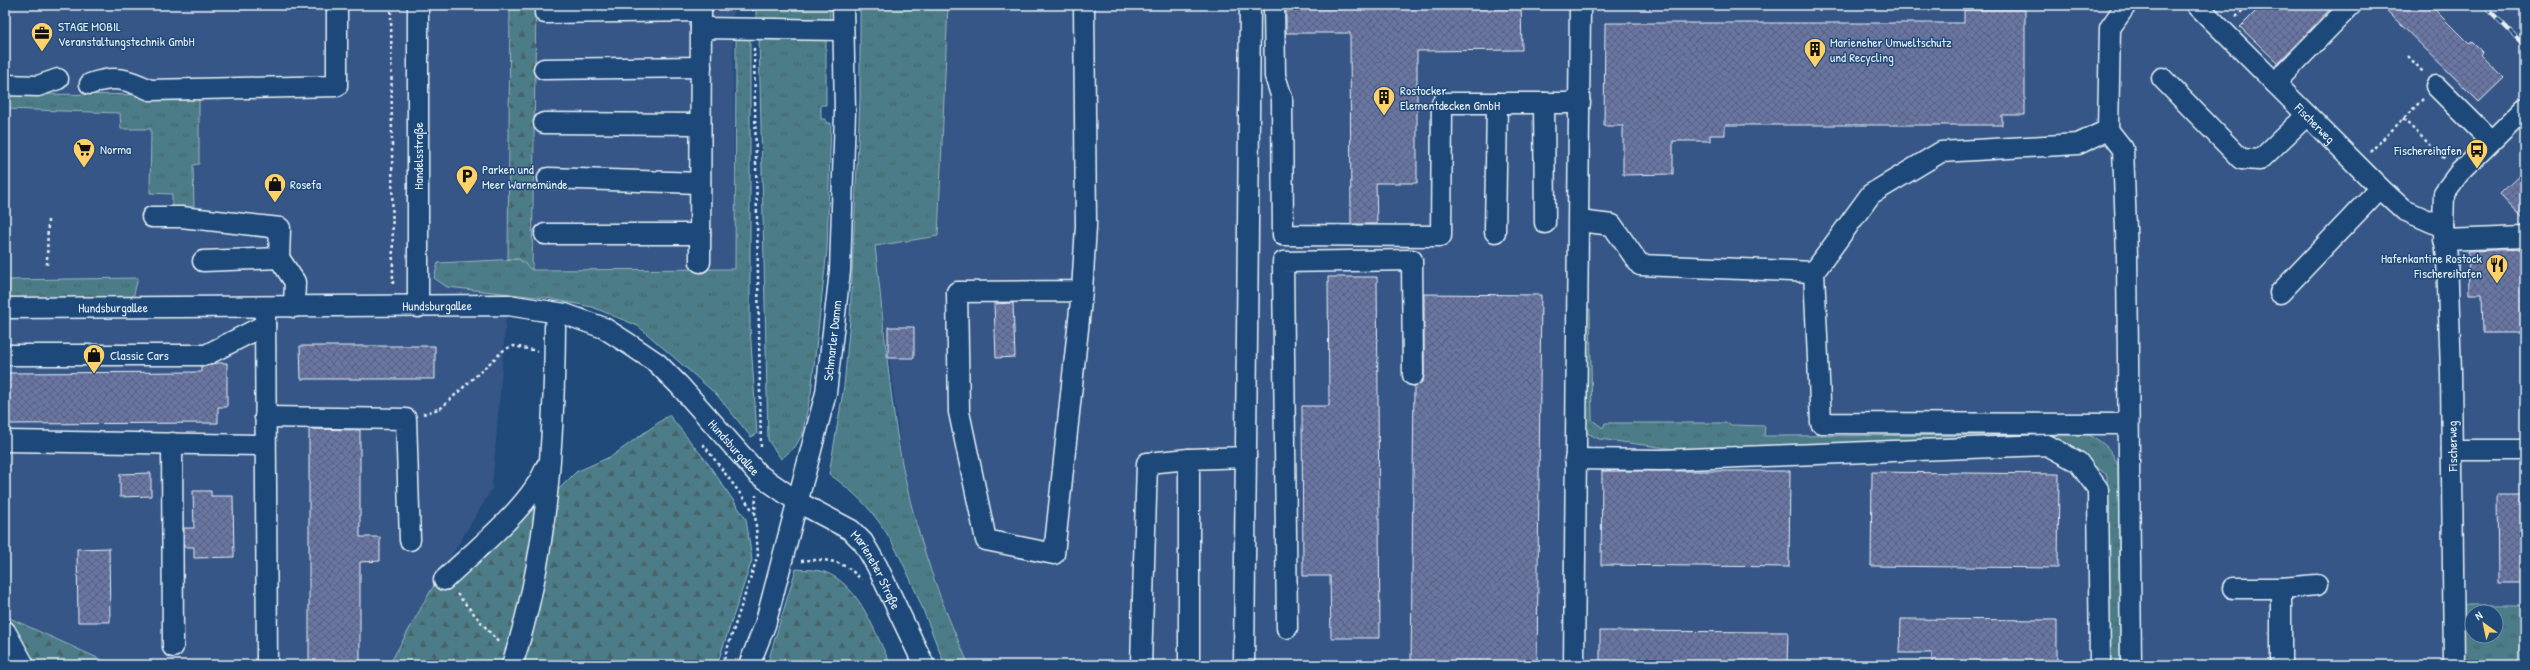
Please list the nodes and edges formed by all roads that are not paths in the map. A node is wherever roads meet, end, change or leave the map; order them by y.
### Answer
1 (337, 5) edge
2 (418, 5) edge
3 (843, 5) edge
4 (1084, 5) edge
5 (1250, 5) edge
6 (1274, 5) edge
7 (1580, 5) edge
8 (2126, 5) edge
9 (2197, 5) edge
10 (2351, 5) edge
11 (545, 13) dead end
12 (701, 15) edge
13 (843, 30) junction
14 (701, 67) junction
15 (544, 69) dead end
16 (2162, 78) dead end
17 (58, 79) dead end
18 (2275, 83) junction
19 (90, 84) dead end
20 (5, 85) edge
21 (2436, 86) road end
22 (1496, 103) junction
23 (1544, 103) junction
24 (1580, 103) junction
25 (2525, 108) edge
26 (2307, 115) junction
27 (544, 123) dead end
28 (700, 124) junction
29 (2108, 130) junction
30 (2491, 141) junction
31 (548, 178) dead end
32 (700, 183) junction
33 (2380, 188) junction
34 (152, 217) dead end
35 (1579, 221) junction
36 (1545, 223) dead end
37 (1495, 232) dead end
38 (2443, 233) junction
39 (545, 234) dead end
40 (700, 234) junction
41 (2525, 237) edge
42 (279, 258) junction
43 (203, 260) dead end
44 (700, 262) dead end
45 (1814, 272) junction
46 (1082, 291) junction
47 (2280, 293) dead end
48 (294, 307) junction
49 (418, 307) junction
50 (5, 308) edge
51 (265, 316) junction
52 (555, 327) dead end
53 (5, 355) edge
54 (1413, 375) dead end
55 (265, 417) junction
56 (2128, 424) junction
57 (5, 440) edge
58 (172, 443) junction
59 (265, 445) junction
60 (552, 448) junction
61 (2452, 450) junction
62 (2525, 450) edge
63 (1246, 457) junction
64 (1189, 458) junction
65 (1575, 459) junction
66 (798, 502) junction
67 (410, 540) dead end
68 (444, 580) road end
69 (2317, 586) dead end
70 (2233, 588) dead end
71 (2281, 588) junction
72 (1287, 628) dead end
73 (5, 631) edge
74 (173, 647) dead end
75 (513, 662) edge
76 (24, 665) edge
77 (267, 665) edge
78 (749, 665) edge
79 (924, 665) edge
80 (1141, 665) edge
81 (1189, 665) edge
82 (1244, 665) edge
83 (1574, 665) edge
84 (2100, 665) edge
85 (2131, 665) edge
86 (2281, 665) edge
87 (2454, 665) edge

1 - 19 street
2 - 49 street, Handelsstraße
3 - 13 street, Schmarler Damm
4 - 46 street
5 - 63 street
6 - 22 street
7 - 24 street
8 - 29 street
9 - 18 street, Fischerweg
10 - 18 street
11 - 12 street
12 - 13 street
12 - 14 street
13 - 66 street, Schmarler Damm
14 - 15 street
14 - 28 street
16 - 26 street
17 - 20 street
18 - 26 street, Fischerweg
21 - 30 street
22 - 23 street
22 - 37 street
23 - 24 street
23 - 36 street
24 - 35 street
25 - 30 street, Fischerweg
26 - 33 street, Fischerweg
27 - 28 street
28 - 32 street
29 - 45 street
29 - 56 street
30 - 38 street, Fischerweg
31 - 32 street
32 - 40 street
33 - 38 street, Fischerweg
33 - 47 street
34 - 42 street
35 - 45 street
35 - 65 street
38 - 41 street
38 - 61 street, Fischerweg
39 - 40 street
40 - 44 street
42 - 43 street
42 - 48 street
45 - 56 street
46 - 46 street
48 - 49 street, Hundsburgallee
48 - 51 street, Hundsburgallee
49 - 66 street, Hundsburgallee
50 - 51 street, Hundsburgallee
51 - 53 street
51 - 55 street
52 - 60 street
54 - 72 street
55 - 59 street
55 - 67 street
56 - 85 street
57 - 58 street
58 - 59 street
58 - 74 street
59 - 77 street
60 - 68 street
60 - 75 street
61 - 62 street
61 - 87 street, Fischerweg
63 - 64 street
63 - 82 street
64 - 80 street
64 - 81 street
65 - 83 street
65 - 84 street
66 - 78 street, Schmarler Damm
66 - 79 street, Marieneher Straße
69 - 71 street
70 - 71 street
71 - 86 street
73 - 76 street

